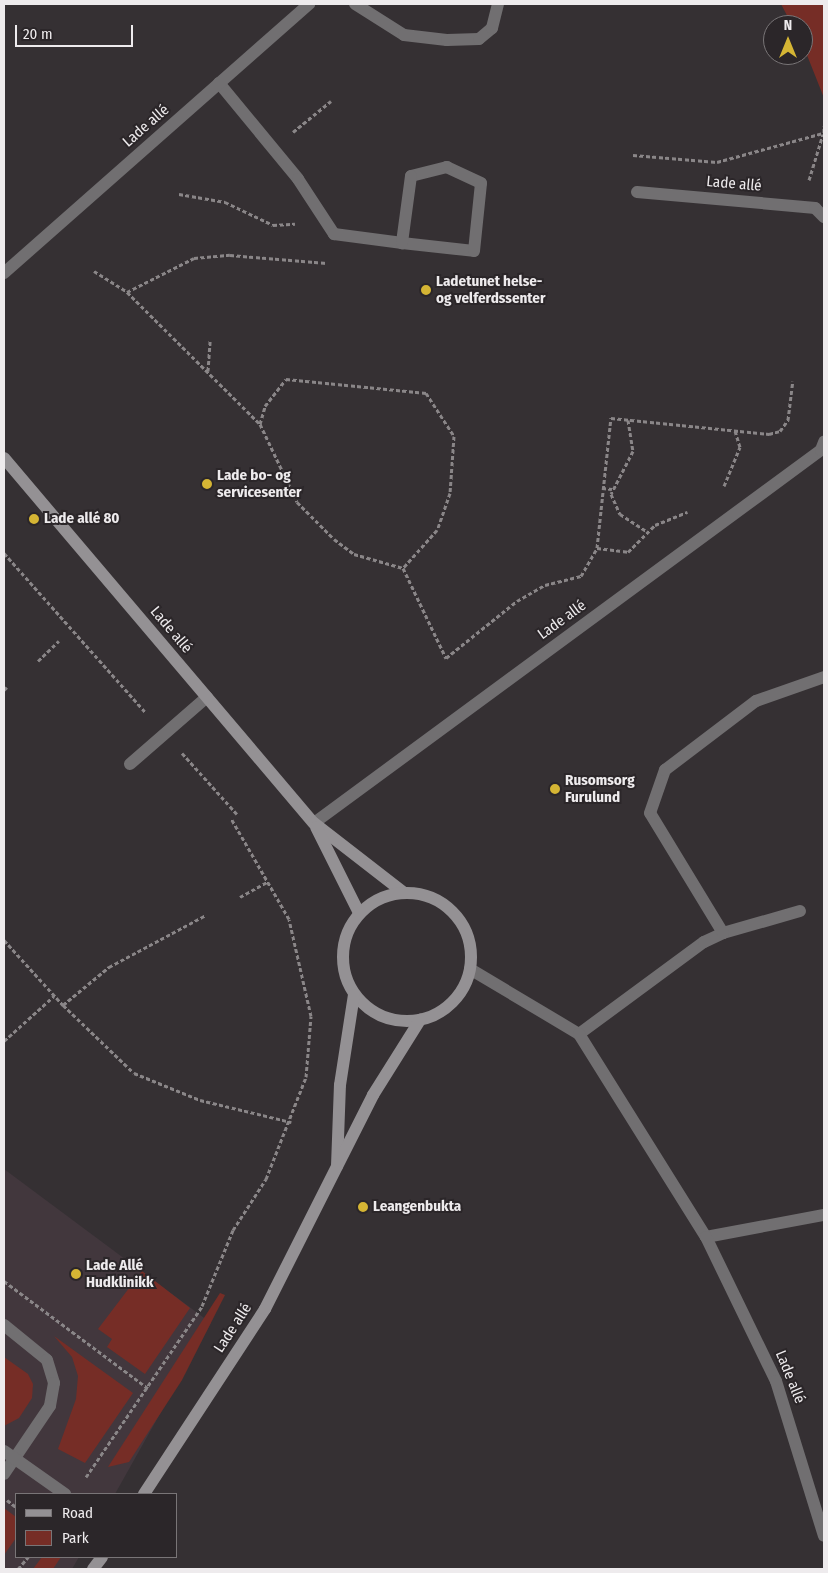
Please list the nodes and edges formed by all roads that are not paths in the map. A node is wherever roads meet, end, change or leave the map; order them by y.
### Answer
1 (309, 4) edge
2 (355, 4) edge
3 (498, 4) edge
4 (219, 83) junction
5 (637, 192) dead end
6 (824, 217) edge
7 (402, 243) junction
8 (4, 273) edge
9 (824, 442) edge
10 (4, 458) edge
11 (824, 677) edge
12 (207, 697) junction
13 (130, 764) dead end
14 (314, 823) junction
15 (403, 892) junction
16 (800, 911) dead end
17 (359, 913) junction
18 (723, 933) junction
19 (470, 969) junction
20 (354, 995) junction
21 (420, 1020) junction
22 (579, 1034) junction
23 (336, 1173) junction
24 (824, 1215) edge
25 (706, 1237) junction
26 (4, 1325) edge
27 (4, 1450) edge
28 (15, 1458) junction
29 (4, 1474) edge
30 (64, 1493) edge
31 (145, 1493) edge
32 (824, 1536) edge
33 (101, 1558) edge
34 (93, 1569) edge

1 - 4 street, Lade allé
2 - 3 street
4 - 7 street
4 - 8 street, Lade allé
5 - 6 street, Lade allé
7 - 7 street
9 - 14 street, Lade allé
10 - 12 street, Lade allé
11 - 18 street
12 - 13 street
12 - 14 street, Lade allé
14 - 15 street, Lade allé
14 - 17 street, Lade allé
15 - 17 street
15 - 19 street
16 - 18 street
17 - 20 street
18 - 22 street
19 - 21 street
19 - 22 street, Lade allé
20 - 21 street
20 - 23 street, Lade allé
21 - 23 street, Lade allé
22 - 25 street, Lade allé
23 - 31 street, Lade allé
24 - 25 street
25 - 32 street, Lade allé
26 - 28 street
27 - 28 street
28 - 29 street
28 - 30 street
33 - 34 street

